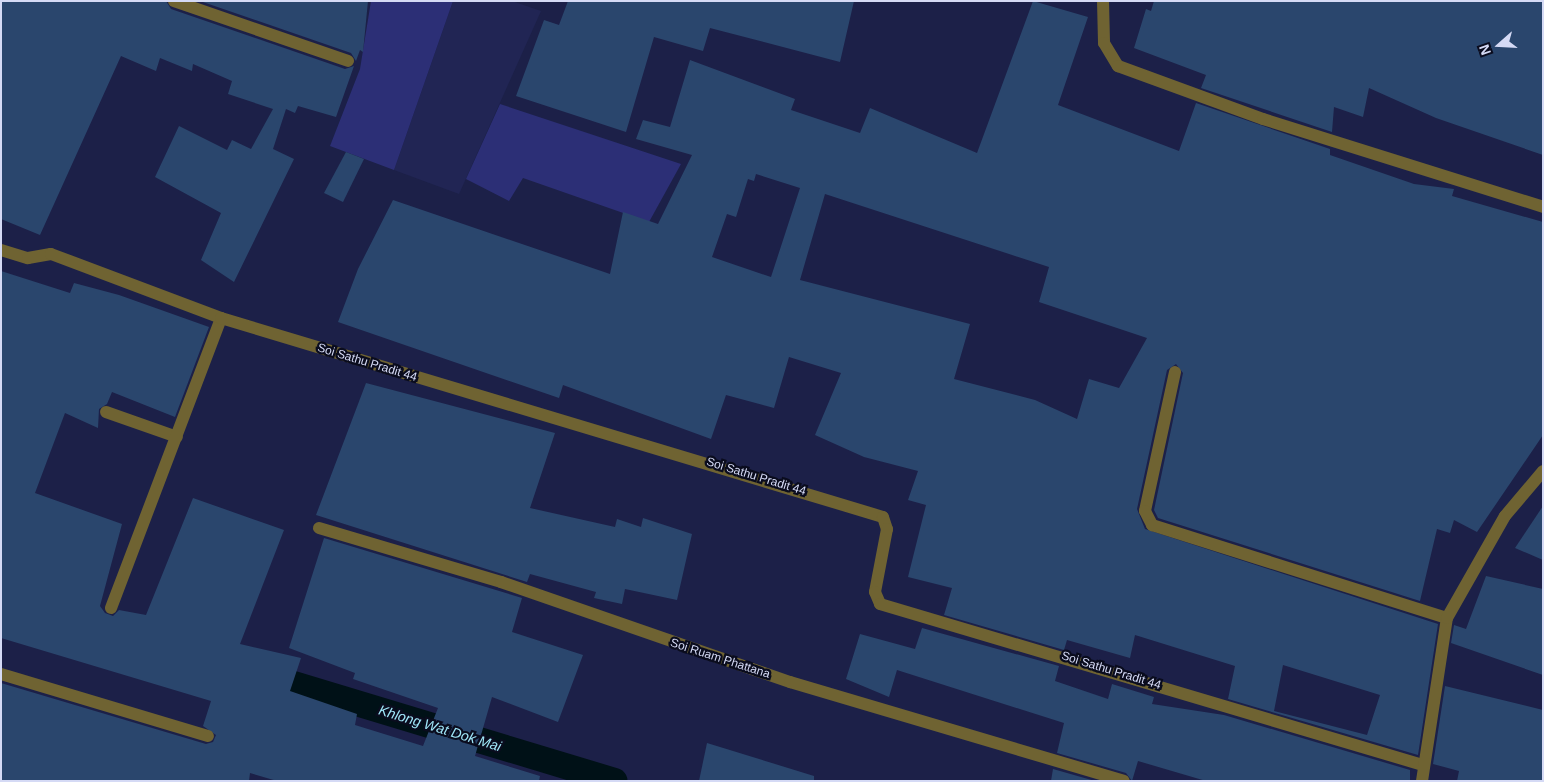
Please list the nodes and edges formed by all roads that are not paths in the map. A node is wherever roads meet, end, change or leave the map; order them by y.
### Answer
1 (174, 1) edge
2 (1103, 1) edge
3 (348, 61) dead end
4 (1543, 207) edge
5 (1, 250) edge
6 (221, 318) junction
7 (1175, 372) dead end
8 (106, 412) dead end
9 (177, 437) junction
10 (1543, 471) edge
11 (318, 528) dead end
12 (111, 608) dead end
13 (1447, 618) junction
14 (1, 674) edge
15 (208, 736) dead end
16 (1423, 765) junction
17 (1124, 781) edge
18 (1422, 781) edge

1 - 3 street
2 - 4 street
5 - 6 street, Soi Sathu Pradit 44
6 - 9 street
6 - 16 street, Soi Sathu Pradit 44
7 - 13 street
8 - 9 street
9 - 12 street
10 - 13 street
11 - 17 street, Soi Ruam Phattana
13 - 16 street
14 - 15 street
16 - 18 street

